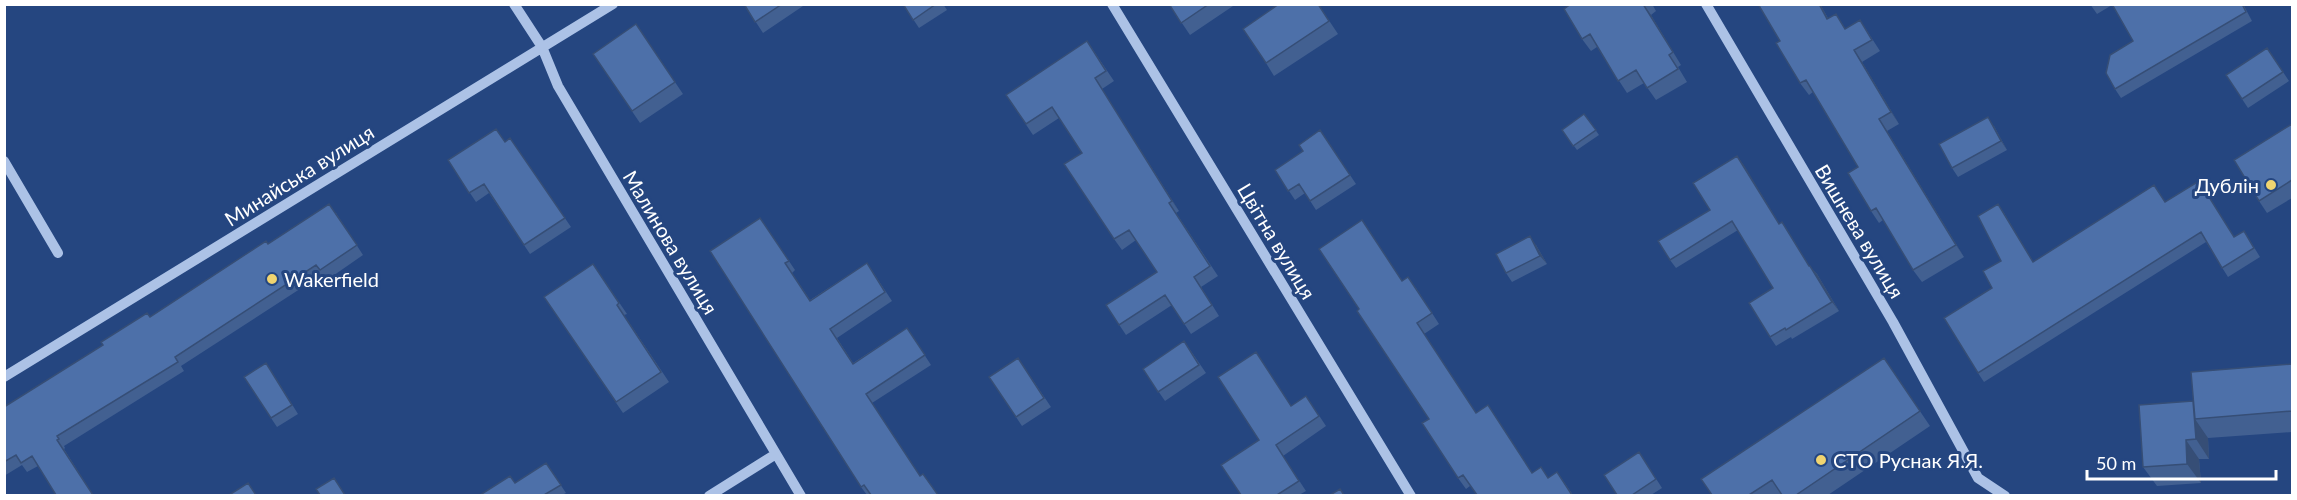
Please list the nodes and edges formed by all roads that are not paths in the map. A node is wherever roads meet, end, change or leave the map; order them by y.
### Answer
1 (514, 4) edge
2 (613, 4) edge
3 (1112, 4) edge
4 (1706, 4) edge
5 (542, 46) junction
6 (4, 161) edge
7 (58, 253) dead end
8 (4, 377) edge
9 (776, 454) junction
10 (709, 495) edge
11 (801, 495) edge
12 (1411, 495) edge
13 (2005, 495) edge

1 - 5 street, Малинова вулиця
2 - 5 street, Минайська вулиця
3 - 12 street, Цвітна вулиця
4 - 13 street, Вишнева вулиця
5 - 8 street, Минайська вулиця
5 - 9 street, Малинова вулиця
6 - 7 street
9 - 10 street
9 - 11 street, Малинова вулиця

